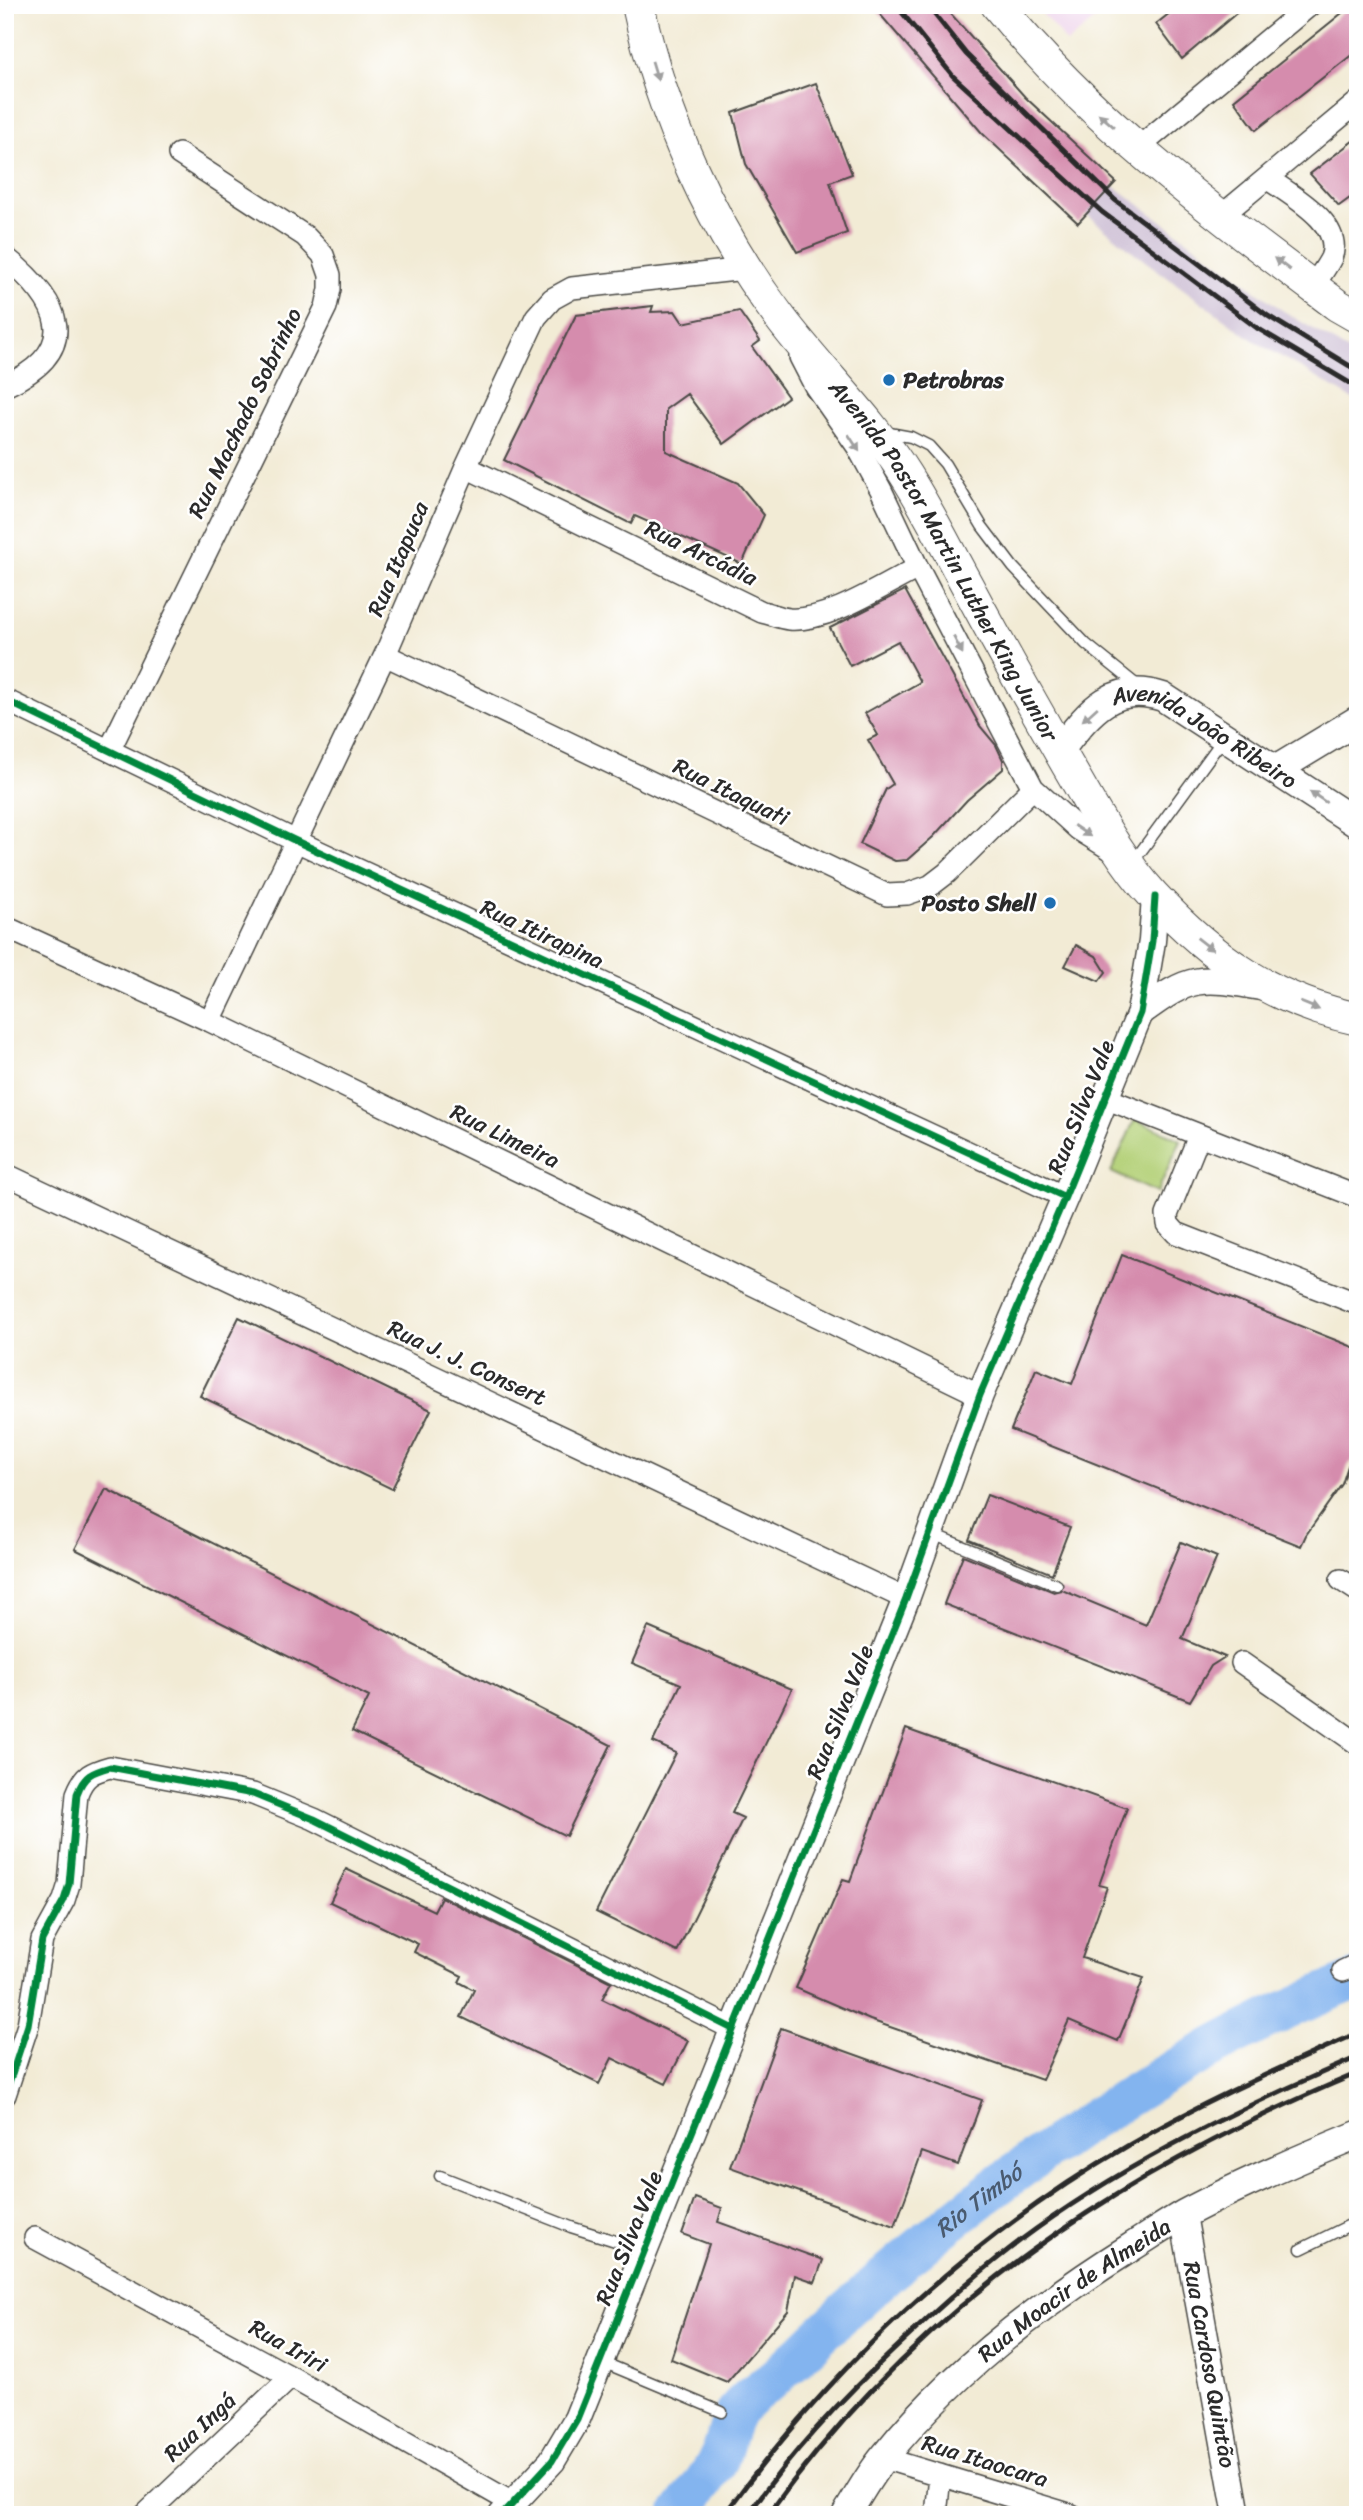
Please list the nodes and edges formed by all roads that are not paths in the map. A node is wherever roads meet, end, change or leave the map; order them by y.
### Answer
1 (638, 5) edge
2 (997, 5) edge
3 (1310, 5) edge
4 (1358, 102) edge
5 (1138, 148) junction
6 (179, 154) dead end
7 (1267, 178) junction
8 (1220, 217) junction
9 (5, 257) edge
10 (745, 269) junction
11 (14, 277) edge
12 (1313, 287) junction
13 (1358, 317) edge
14 (782, 321) junction
15 (5, 386) edge
16 (874, 430) junction
17 (466, 467) junction
18 (918, 568) junction
19 (385, 655) junction
20 (1144, 691) junction
21 (5, 700) edge
22 (1358, 720) edge
23 (1225, 737) junction
24 (110, 749) junction
25 (1059, 751) junction
26 (1278, 769) junction
27 (1033, 788) junction
28 (1358, 824) edge
29 (296, 841) junction
30 (1126, 862) junction
31 (1155, 897) junction
32 (5, 927) edge
33 (1264, 987) junction
34 (1140, 1013) junction
35 (1358, 1019) edge
36 (210, 1021) junction
37 (1105, 1098) junction
38 (1199, 1136) junction
39 (5, 1174) edge
40 (1065, 1197) junction
41 (1358, 1197) edge
42 (1358, 1304) edge
43 (980, 1395) junction
44 (930, 1533) junction
45 (1057, 1585) dead end
46 (906, 1599) junction
47 (1242, 1663) dead end
48 (1358, 1744) edge
49 (733, 2029) junction
50 (5, 2095) edge
51 (1358, 2134) edge
52 (440, 2176) dead end
53 (1183, 2215) junction
54 (1358, 2221) edge
55 (36, 2238) dead end
56 (1301, 2249) dead end
57 (644, 2250) junction
58 (600, 2361) junction
59 (291, 2378) junction
60 (722, 2412) dead end
61 (883, 2458) junction
62 (940, 2475) junction
63 (508, 2509) edge
64 (145, 2515) edge
65 (846, 2515) edge
66 (936, 2515) edge
67 (1072, 2515) edge
68 (1237, 2515) edge

1 -> 10 main road, Avenida Pastor Martin Luther King Junior
5 -> 2 main road
3 - 5 street
4 - 7 street
5 - 8 main road
6 - 24 street, Rua Machado Sobrinho
7 - 8 street
7 - 12 street
12 -> 8 main road
9 - 11 street
10 - 14 main road, Avenida Pastor Martin Luther King Junior
10 - 17 street, Rua Itapuca
11 - 15 street
12 - 13 main road
14 - 16 main road, Avenida Pastor Martin Luther King Junior
14 -> 18 street
16 - 20 lane
16 - 25 main road, Avenida Pastor Martin Luther King Junior
17 - 18 street, Rua Arcádia
17 - 19 street, Rua Itapuca
18 -> 27 street
19 - 27 street, Rua Itaquati
19 - 29 street, Rua Itapuca
20 - 23 main road, Avenida João Ribeiro
20 -> 25 main road, Avenida João Ribeiro
21 - 24 street, Rua Itirapina
22 - 26 main road
23 - 26 main road, Avenida João Ribeiro
23 - 30 lane
24 - 29 street, Rua Itirapina
25 - 30 main road, Avenida Pastor Martin Luther King Junior
28 -> 26 main road, Avenida João Ribeiro
27 -> 30 street
29 - 36 street, Rua Itapuca
29 - 40 street, Rua Itirapina
30 - 31 main road, Avenida Pastor Martin Luther King Junior
31 -> 33 main road, Avenida Pastor Martin Luther King Junior
31 - 34 street, Rua Silva Vale
32 - 36 street, Rua Limeira
33 - 34 street
33 -> 35 main road, Avenida Pastor Martin Luther King Junior
34 - 37 street, Rua Silva Vale
36 - 43 street, Rua Limeira
37 - 38 street
37 - 40 street, Rua Silva Vale
38 - 41 street
38 - 42 street
39 - 46 street, Rua J. J. Consert
40 - 43 street, Rua Silva Vale
43 - 44 street, Rua Silva Vale
44 - 45 lane
44 - 46 street, Rua Silva Vale
46 - 49 street, Rua Silva Vale
47 - 48 street
49 - 50 street
49 - 57 street, Rua Silva Vale
51 - 53 main road, Rua Moacir de Almeida
52 - 57 lane
53 - 61 main road, Rua Moacir de Almeida
53 - 68 street, Rua Cardoso Quintão
54 - 56 lane
55 - 59 street, Rua Iriri
57 - 58 street, Rua Silva Vale
58 - 60 lane
58 - 63 street, Rua Silva Vale
59 - 63 street, Rua Iriri
59 - 64 street, Rua Ingá
61 - 62 street, Rua Itaocara
61 - 65 main road, Rua Moacir de Almeida
62 - 66 street
62 - 67 street, Rua Itaocara

